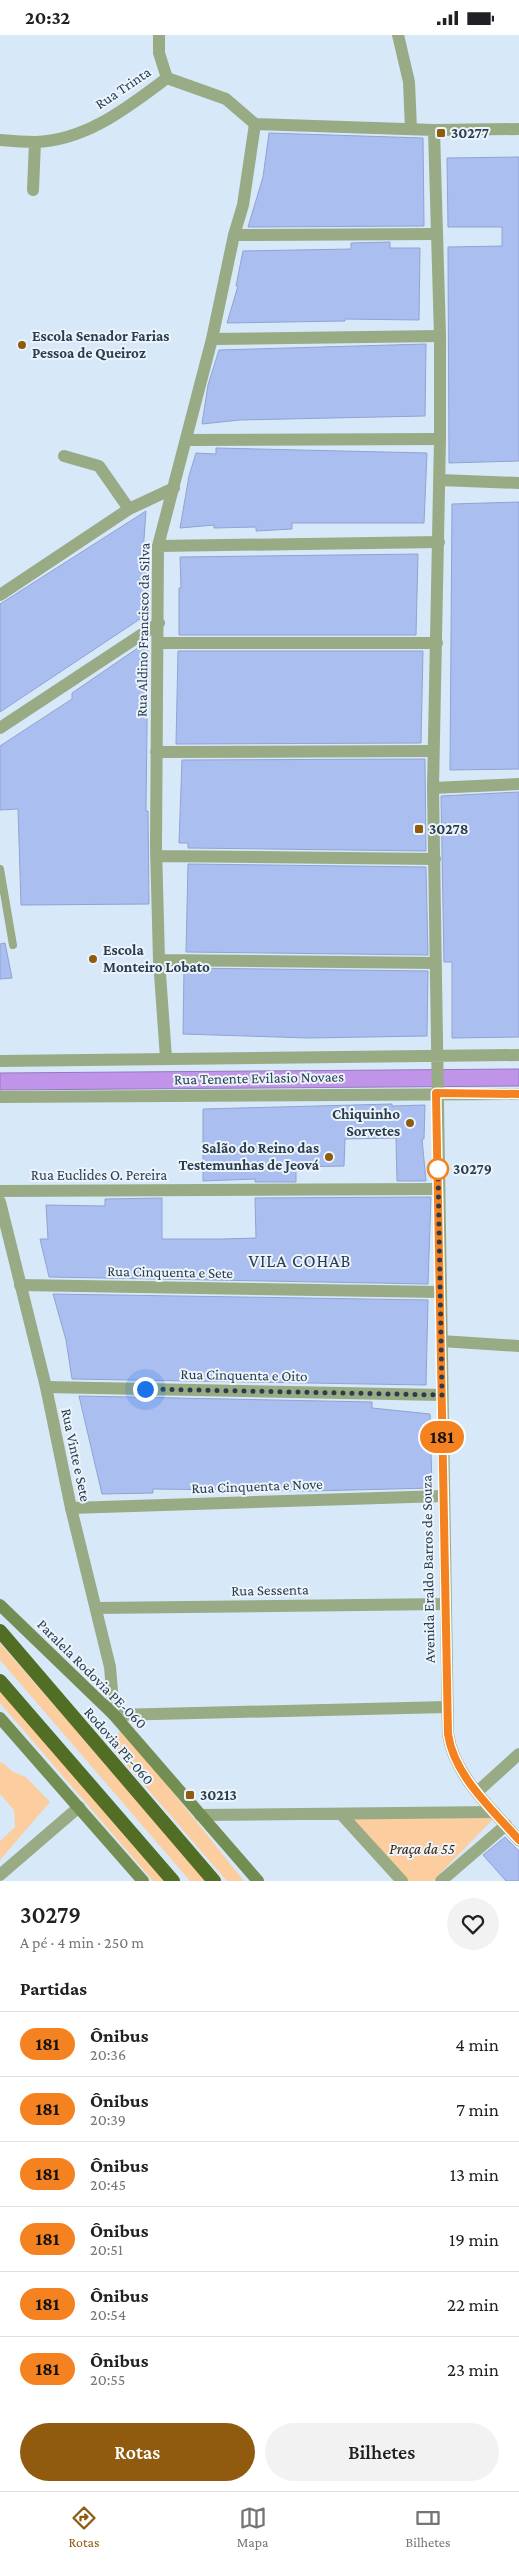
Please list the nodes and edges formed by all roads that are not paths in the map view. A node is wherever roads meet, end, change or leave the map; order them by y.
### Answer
1 (159, 35) edge
2 (398, 35) edge
3 (168, 78) junction
4 (255, 124) junction
5 (411, 129) junction
6 (519, 129) edge
7 (434, 130) junction
8 (0, 140) edge
9 (35, 142) junction
10 (33, 190) dead end
11 (436, 233) junction
12 (234, 235) junction
13 (440, 336) junction
14 (212, 339) junction
15 (440, 439) junction
16 (187, 440) junction
17 (64, 456) dead end
18 (440, 479) junction
19 (519, 483) edge
20 (174, 488) junction
21 (129, 509) junction
22 (439, 542) junction
23 (158, 546) junction
24 (0, 595) edge
25 (159, 623) junction
26 (158, 643) junction
27 (437, 643) junction
28 (0, 728) edge
29 (433, 751) junction
30 (156, 752) junction
31 (519, 784) edge
32 (433, 788) junction
33 (156, 855) junction
34 (435, 859) junction
35 (0, 869) edge
36 (13, 945) dead end
37 (159, 961) junction
38 (435, 963) junction
39 (519, 1055) edge
40 (166, 1058) junction
41 (0, 1061) edge
42 (436, 1062) junction
43 (436, 1091) junction
44 (519, 1094) edge
45 (0, 1097) edge
46 (438, 1189) junction
47 (0, 1191) edge
48 (0, 1202) edge
49 (20, 1285) junction
50 (440, 1293) junction
51 (441, 1341) junction
52 (519, 1345) edge
53 (46, 1387) junction
54 (442, 1395) junction
55 (443, 1496) junction
56 (71, 1508) junction
57 (445, 1604) junction
58 (0, 1605) edge
59 (96, 1608) junction
60 (0, 1631) edge
61 (0, 1681) edge
62 (447, 1707) junction
63 (114, 1715) junction
64 (0, 1718) edge
65 (519, 1754) edge
66 (477, 1792) junction
67 (79, 1807) junction
68 (494, 1811) junction
69 (200, 1815) junction
70 (341, 1815) junction
71 (506, 1825) junction
72 (519, 1840) edge
73 (0, 1875) edge
74 (143, 1881) edge
75 (173, 1881) edge
76 (214, 1881) edge
77 (258, 1881) edge
78 (402, 1881) edge
79 (441, 1881) edge

1 - 3 street
2 - 5 street
3 - 4 street, Rua Trinta
3 - 9 street, Rua Trinta
4 - 5 street
4 - 12 street, Rua Aldino Francisco da Silva
5 - 7 street
6 - 7 street
7 - 11 street
8 - 9 street, Rua Trinta
9 - 10 street
11 - 12 street
11 - 13 street
12 - 14 street, Rua Aldino Francisco da Silva
13 - 14 street
13 - 15 street
14 - 16 street, Rua Aldino Francisco da Silva
15 - 16 street
15 - 18 street
16 - 20 street, Rua Aldino Francisco da Silva
17 - 21 street
18 - 19 street
18 - 22 street
20 - 21 street
20 - 23 street, Rua Aldino Francisco da Silva
21 - 24 street
22 - 23 street
22 - 27 street
23 - 25 street, Rua Aldino Francisco da Silva
25 - 26 street, Rua Aldino Francisco da Silva
25 - 28 street
26 - 27 street
26 - 30 street, Rua Aldino Francisco da Silva
27 - 29 street
29 - 30 street
29 - 32 street
30 - 33 street, Rua Aldino Francisco da Silva
31 - 32 street
32 - 34 street
33 - 34 street
33 - 37 street, Rua Aldino Francisco da Silva
34 - 38 street, Avenida Eraldo Barros de Souza
35 - 36 lane
37 - 38 street
37 - 40 street, Rua Aldino Francisco da Silva
38 - 42 street, Avenida Eraldo Barros de Souza
39 - 42 street
40 - 41 street
40 - 42 street
42 - 43 street, Avenida Eraldo Barros de Souza
43 - 44 street, Rua Tenente Evilasio Novaes
43 - 45 street, Rua Tenente Evilasio Novaes
43 - 46 street, Avenida Eraldo Barros de Souza
46 - 47 street, Rua Euclides O. Pereira
46 - 50 street, Avenida Eraldo Barros de Souza
48 - 49 street, Rua Vinte e Sete
49 - 50 street, Rua Cinquenta e Sete
49 - 53 street, Rua Vinte e Sete
50 - 51 street, Avenida Eraldo Barros de Souza
51 - 52 street
51 - 54 street, Avenida Eraldo Barros de Souza
53 - 54 street, Rua Cinquenta e Oito
53 - 56 street, Rua Vinte e Sete
54 - 55 street, Avenida Eraldo Barros de Souza
55 - 56 street, Rua Cinquenta e Nove
55 - 57 street, Avenida Eraldo Barros de Souza
56 - 59 street, Rua Vinte e Sete
57 - 59 street, Rua Sessenta
57 - 62 street, Avenida Eraldo Barros de Souza
58 - 63 main road, Paralela Rodovia PE-060
59 - 63 street, Rua Vinte e Sete
60 - 76 highway, Rodovia PE-060
61 - 75 highway
62 - 63 street
62 - 66 street, Avenida Eraldo Barros de Souza
63 - 69 main road, Paralela Rodovia PE-060
64 - 67 main road
65 - 66 street
66 - 68 street, Avenida Eraldo Barros de Souza
67 - 73 street
67 - 74 main road
68 - 70 street
68 - 71 street, Avenida Eraldo Barros de Souza
69 - 70 street
69 - 77 main road, Paralela Rodovia PE-060
70 - 78 street
71 - 72 street, Avenida Eraldo Barros de Souza
71 - 79 street

